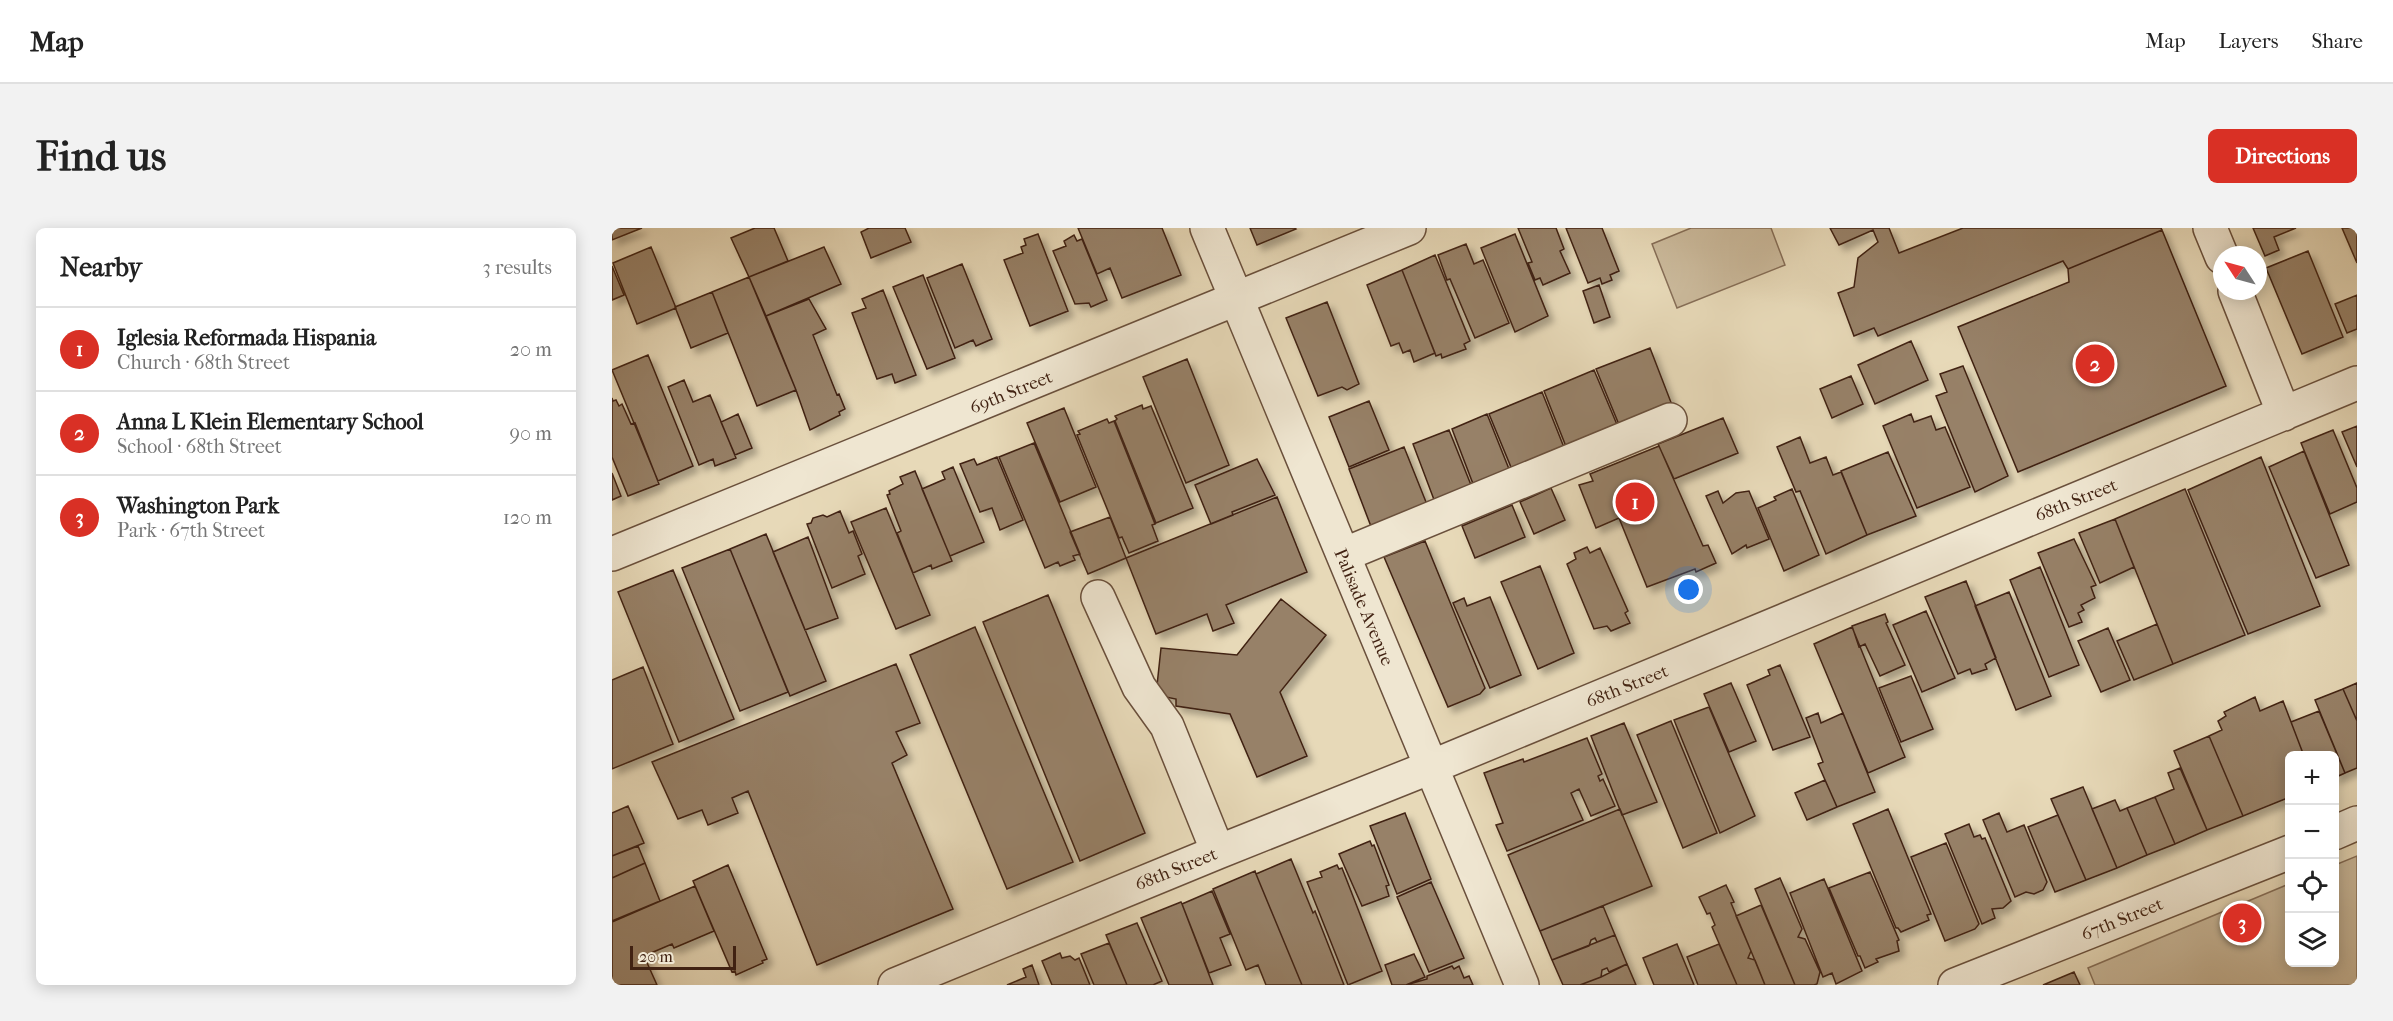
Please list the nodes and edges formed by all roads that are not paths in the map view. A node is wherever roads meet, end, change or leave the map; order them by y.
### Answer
1 (1207, 228) edge
2 (1409, 228) edge
3 (2211, 228) edge
4 (2218, 246) edge
5 (1236, 300) junction
6 (2239, 300) edge
7 (2357, 383) edge
8 (2284, 414) junction
9 (1670, 420) dead end
10 (612, 554) edge
11 (1343, 555) junction
12 (1098, 597) dead end
13 (1431, 767) junction
14 (2357, 823) edge
15 (2339, 831) edge
16 (1218, 852) junction
17 (2285, 854) edge
18 (895, 985) edge
19 (1522, 985) edge
20 (1955, 985) edge

1 - 5 street, Palisade Avenue
2 - 5 street, 69th Street
3 - 4 street
5 - 10 street, 69th Street
5 - 11 street, Palisade Avenue
6 - 8 street
7 - 8 street, 68th Street
8 - 13 street, 68th Street
9 - 11 street
11 - 13 street, Palisade Avenue
12 - 16 street
13 - 16 street, 68th Street
13 - 19 street, Palisade Avenue
14 - 15 street
16 - 18 street, 68th Street
17 - 20 street, 67th Street

